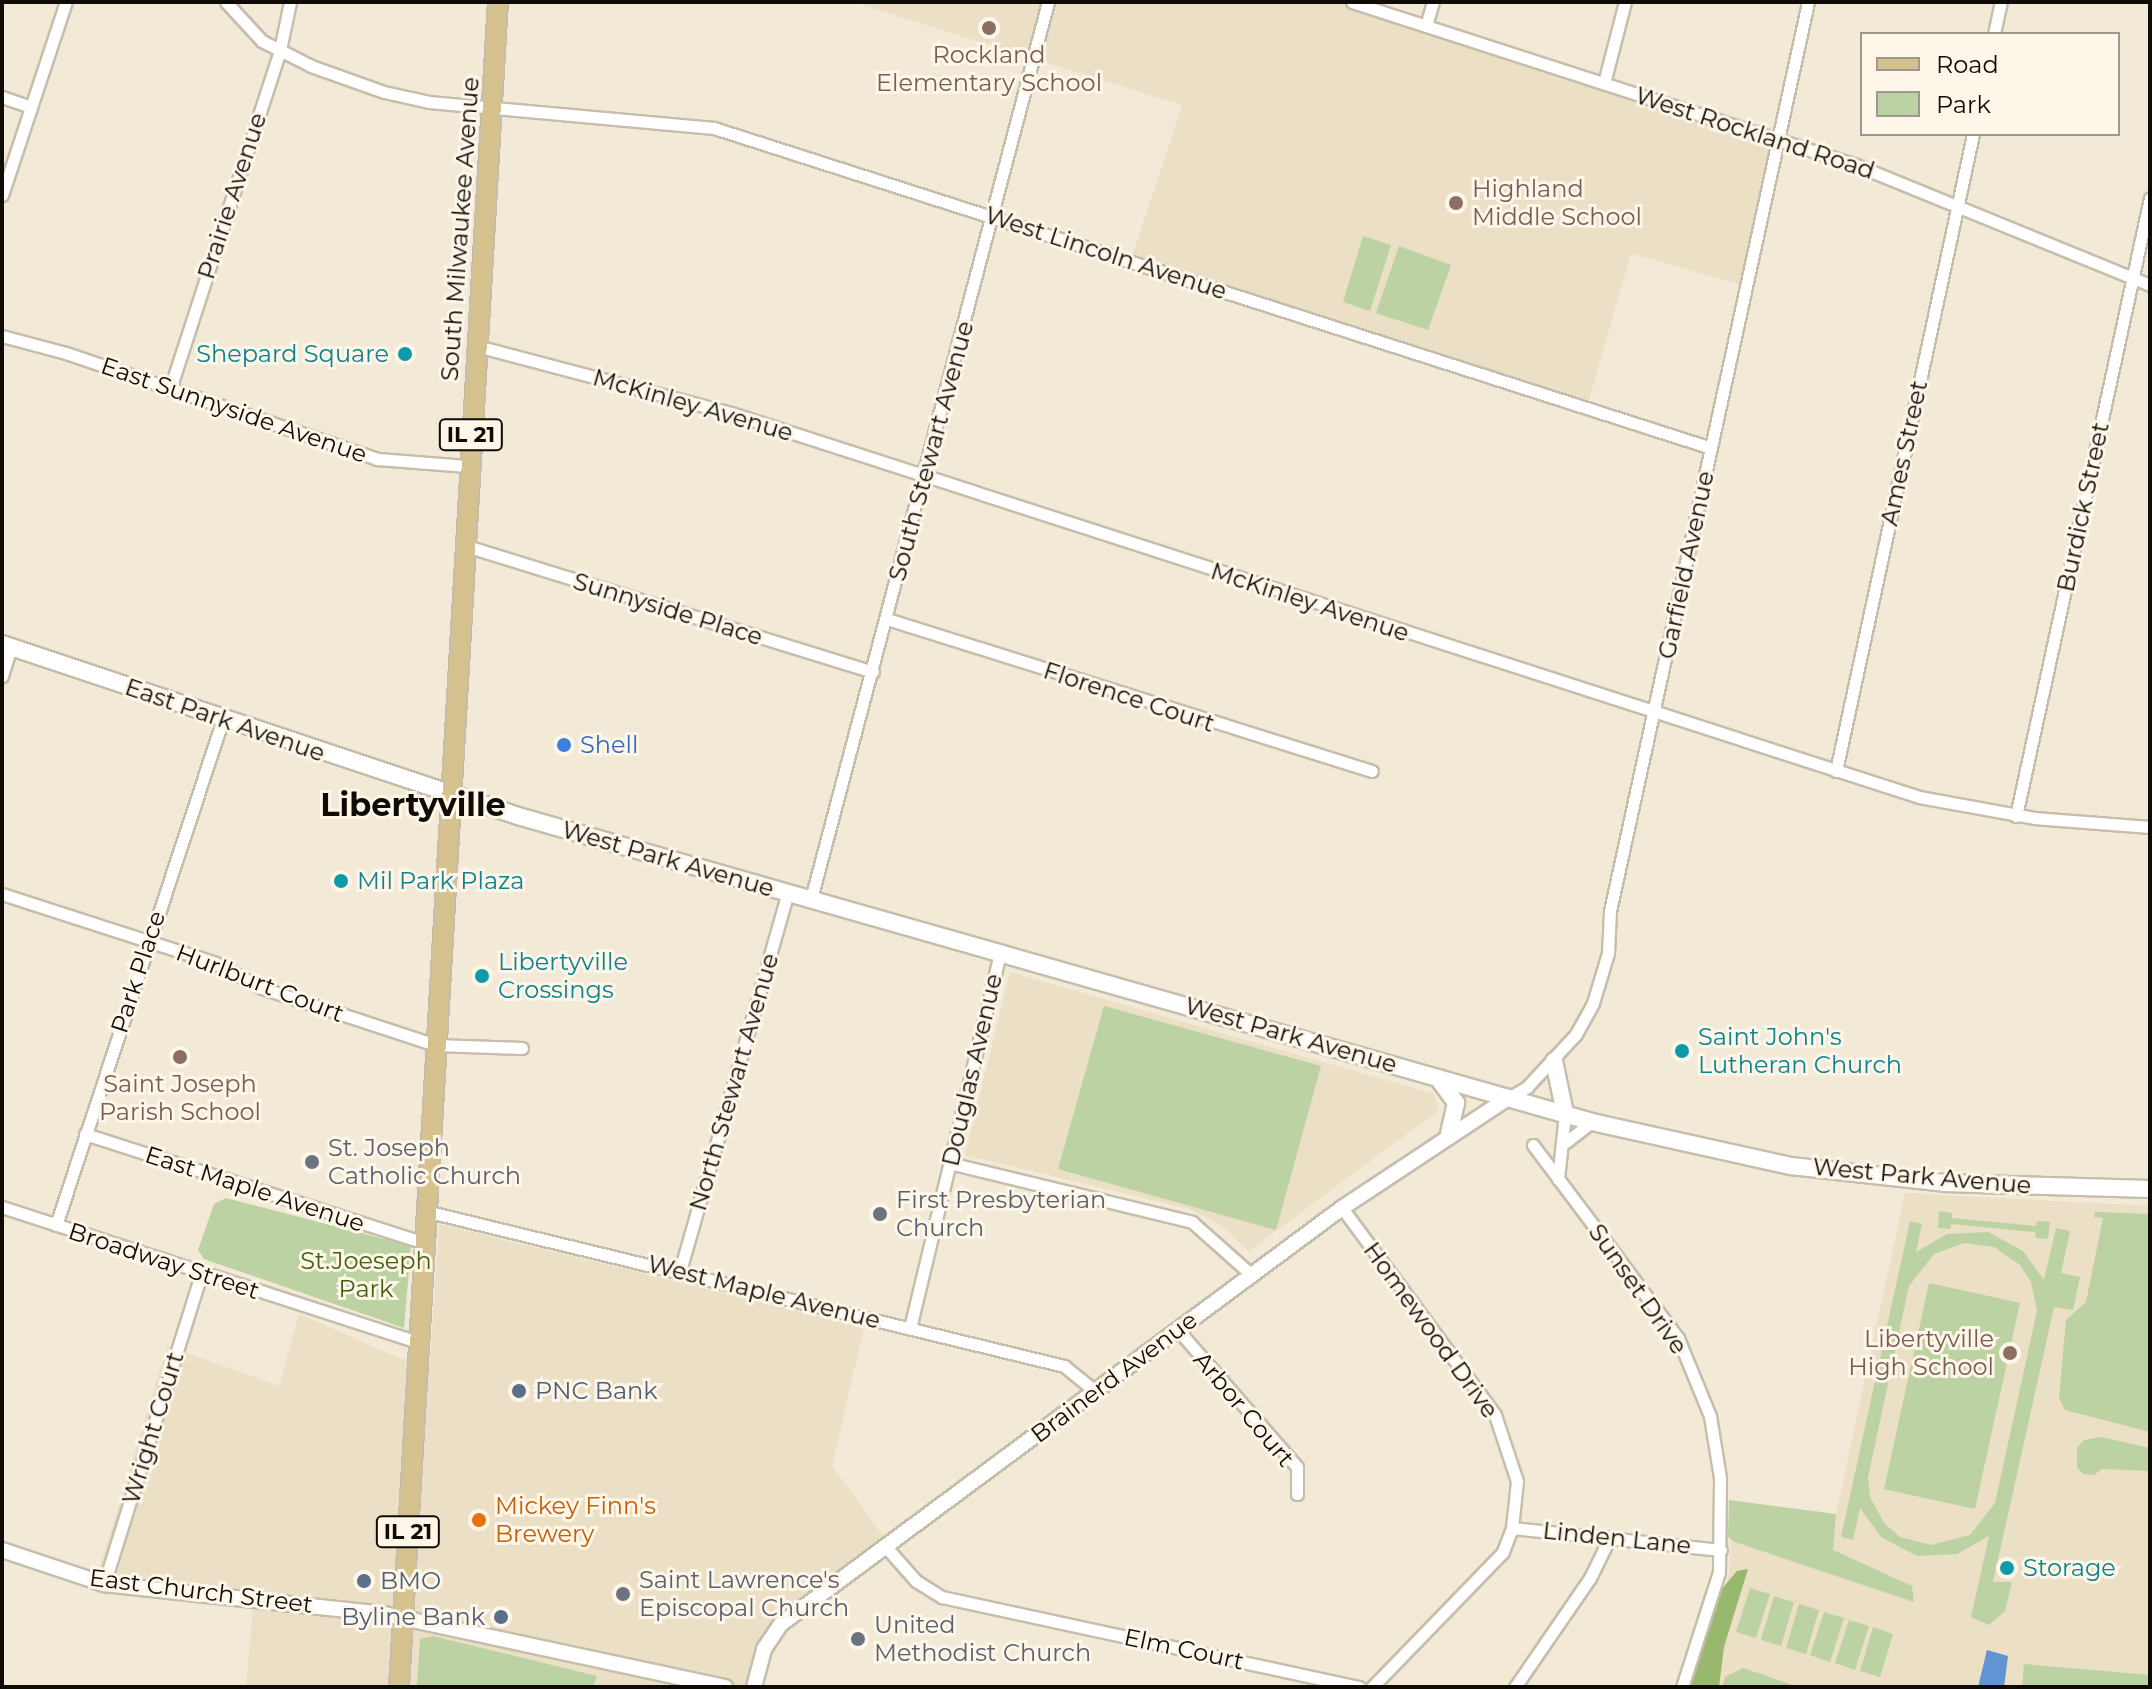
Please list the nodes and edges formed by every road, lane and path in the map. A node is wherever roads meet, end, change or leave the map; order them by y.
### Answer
1 (66, 2) edge
2 (226, 2) edge
3 (290, 2) edge
4 (498, 2) edge
5 (1048, 2) edge
6 (1352, 2) edge
7 (1433, 2) edge
8 (1625, 2) edge
9 (1808, 2) edge
10 (2001, 2) edge
11 (1426, 26) junction
12 (1994, 32) edge
13 (280, 50) junction
14 (1604, 83) junction
15 (2, 97) edge
16 (31, 107) junction
17 (491, 107) junction
18 (1973, 136) edge
19 (1776, 138) junction
20 (2, 195) edge
21 (2150, 198) edge
22 (1958, 204) junction
23 (992, 216) junction
24 (2150, 273) edge
25 (2133, 277) junction
26 (2150, 285) edge
27 (2, 336) edge
28 (477, 346) junction
29 (170, 389) junction
30 (1711, 448) junction
31 (468, 466) junction
32 (924, 476) junction
33 (463, 545) junction
34 (887, 619) junction
35 (7, 646) edge
36 (873, 672) junction
37 (2, 676) edge
38 (1654, 712) junction
39 (223, 719) junction
40 (1372, 771) dead end
41 (1836, 771) junction
42 (449, 793) junction
43 (2016, 816) junction
44 (2150, 827) edge
45 (788, 892) junction
46 (2, 894) edge
47 (811, 899) junction
48 (148, 942) junction
49 (1000, 952) junction
50 (435, 1045) junction
51 (522, 1048) dead end
52 (1554, 1061) junction
53 (1437, 1076) junction
54 (1510, 1097) junction
55 (1565, 1113) junction
56 (1592, 1122) junction
57 (1449, 1133) junction
58 (85, 1134) junction
59 (1566, 1142) junction
60 (1533, 1145) dead end
61 (949, 1163) junction
62 (1558, 1179) junction
63 (2150, 1189) edge
64 (2, 1207) edge
65 (1342, 1208) junction
66 (425, 1211) junction
67 (56, 1225) junction
68 (424, 1243) junction
69 (680, 1271) junction
70 (202, 1272) junction
71 (1252, 1275) junction
72 (910, 1328) junction
73 (1178, 1330) junction
74 (418, 1342) junction
75 (1095, 1391) junction
76 (1297, 1494) dead end
77 (1512, 1528) junction
78 (1610, 1537) junction
79 (886, 1547) junction
80 (2, 1550) edge
81 (1721, 1550) junction
82 (104, 1584) junction
83 (403, 1617) junction
84 (399, 1687) edge
85 (725, 1687) edge
86 (754, 1687) edge
87 (1359, 1687) edge
88 (1372, 1687) edge
89 (1515, 1687) edge
90 (1682, 1687) edge

1 - 16 street
2 - 13 street, West Lincoln Avenue
3 - 13 street, Prairie Avenue
4 - 17 main road, South Milwaukee Avenue / IL 21
5 - 23 street, South Stewart Avenue
6 - 11 street, West Rockland Road
7 - 11 street
8 - 14 street
9 - 19 street, Garfield Avenue
10 - 12 street
11 - 14 street, West Rockland Road
13 - 17 street, West Lincoln Avenue
13 - 29 street, Prairie Avenue
14 - 19 street, West Rockland Road
15 - 16 street
16 - 20 street
17 - 23 street, West Lincoln Avenue
17 - 28 main road, South Milwaukee Avenue / IL 21
18 - 22 street, Ames Street
19 - 22 street, West Rockland Road
19 - 30 street, Garfield Avenue
21 - 25 street, Burdick Street
22 - 25 street, West Rockland Road
22 - 41 street, Ames Street
23 - 30 street, West Lincoln Avenue
23 - 32 street, South Stewart Avenue
24 - 25 street
25 - 26 street, West Rockland Road
25 - 43 street, Burdick Street
27 - 29 street, East Sunnyside Avenue
28 - 31 main road, South Milwaukee Avenue / IL 21
28 - 32 street, McKinley Avenue
29 - 31 street, East Sunnyside Avenue
30 - 38 street, Garfield Avenue
31 - 33 main road, South Milwaukee Avenue / IL 21
32 - 34 street, South Stewart Avenue
32 - 38 street, McKinley Avenue
33 - 36 street, Sunnyside Place
33 - 42 main road, South Milwaukee Avenue / IL 21
34 - 36 street, South Stewart Avenue
34 - 40 street, Florence Court
35 - 37 street
35 - 39 main road, East Park Avenue
36 - 47 street, South Stewart Avenue
38 - 41 street, McKinley Avenue
38 - 52 street, Garfield Avenue
39 - 42 main road, East Park Avenue
39 - 48 street, Park Place
41 - 43 street, McKinley Avenue
42 - 45 main road, West Park Avenue
42 - 50 main road, IL 21
43 - 44 street, McKinley Avenue
45 - 47 main road, West Park Avenue
45 - 69 street, North Stewart Avenue
46 - 48 street, Hurlburt Court
47 - 49 main road, West Park Avenue
48 - 50 street, Hurlburt Court
48 - 58 street, Park Place
49 - 53 main road, West Park Avenue
49 - 61 street, Douglas Avenue
50 - 51 street, Hurlburt Court
50 - 66 main road, IL 21
52 - 54 street, Garfield Avenue
52 - 55 main road
53 - 54 main road, West Park Avenue
53 - 57 main road
54 - 55 main road, West Park Avenue
54 - 57 street, Brainerd Avenue
55 - 56 main road, West Park Avenue
55 - 59 street
56 - 59 street
56 - 63 main road, West Park Avenue
57 - 65 street, Brainerd Avenue
58 - 67 street, Park Place
58 - 68 street, East Maple Avenue
59 - 62 street
60 - 62 street, Sunset Drive
61 - 71 street
61 - 72 street, Douglas Avenue
62 - 81 street, Sunset Drive
64 - 67 street, Broadway Street
65 - 71 street, Brainerd Avenue
65 - 77 street, Homewood Drive
66 - 68 main road, IL 21
66 - 69 street, West Maple Avenue
67 - 70 street, Broadway Street
68 - 74 main road, IL 21
69 - 72 street, West Maple Avenue
70 - 74 street, Broadway Street
70 - 82 street, Wright Court
71 - 73 street, Brainerd Avenue
72 - 75 street, West Maple Avenue
73 - 75 street, Brainerd Avenue
73 - 76 street, Arbor Court
74 - 83 main road, IL 21
75 - 79 street, Brainerd Avenue
77 - 78 street, Linden Lane
77 - 88 street, Homewood Drive
78 - 81 street, Linden Lane
78 - 89 street
79 - 86 street, Brainerd Avenue
79 - 87 street, Elm Court
80 - 82 street, East Church Street
81 - 90 street, Sunset Drive
82 - 83 street, East Church Street
83 - 84 main road, IL 21
83 - 85 street, East Church Street

